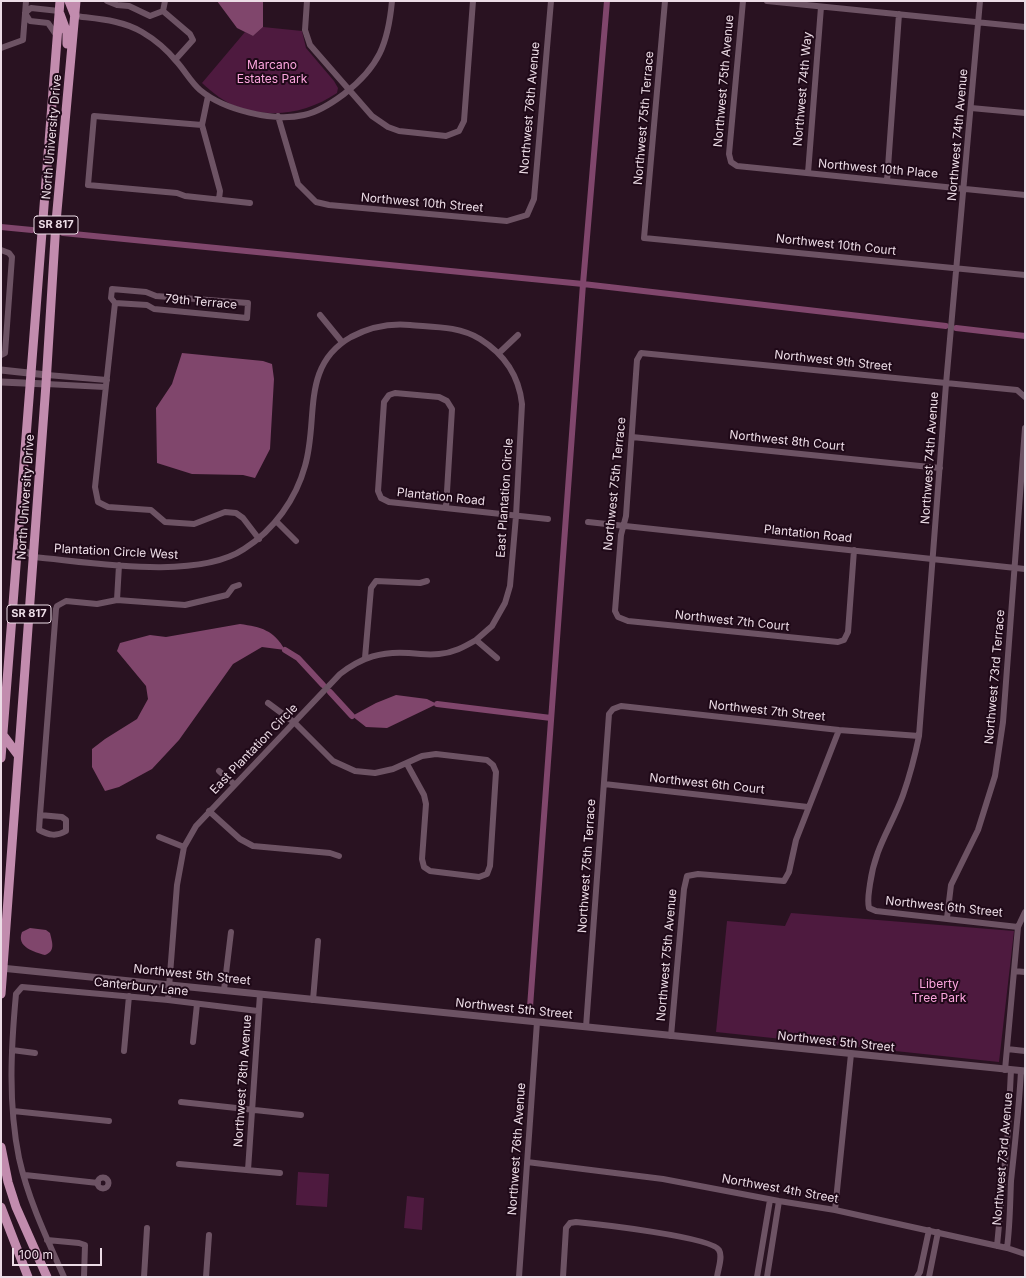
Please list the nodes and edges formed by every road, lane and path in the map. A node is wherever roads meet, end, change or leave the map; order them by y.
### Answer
1 (26, 1) edge
2 (60, 1) edge
3 (69, 1) edge
4 (76, 1) edge
5 (107, 1) edge
6 (165, 1) edge
7 (307, 1) edge
8 (392, 1) edge
9 (473, 1) edge
10 (550, 1) edge
11 (665, 1) edge
12 (743, 1) edge
13 (767, 1) edge
14 (980, 1) edge
15 (821, 6) junction
16 (59, 11) junction
17 (163, 11) junction
18 (25, 13) junction
19 (899, 14) junction
20 (75, 16) junction
21 (979, 22) junction
22 (1025, 27) edge
23 (57, 37) junction
24 (1, 48) edge
25 (176, 60) junction
26 (350, 89) junction
27 (208, 96) junction
28 (971, 108) junction
29 (1025, 113) edge
30 (66, 116) junction
31 (278, 116) junction
32 (202, 125) junction
33 (731, 162) joint
34 (808, 174) junction
35 (887, 181) junction
36 (964, 188) junction
37 (1025, 195) edge
38 (219, 199) junction
39 (250, 203) dead end
40 (527, 215) joint
41 (644, 238) joint
42 (1, 250) edge
43 (956, 268) junction
44 (1025, 275) edge
45 (115, 302) junction
46 (320, 315) dead end
47 (518, 335) dead end
48 (342, 342) junction
49 (499, 353) junction
50 (641, 353) joint
51 (1, 355) edge
52 (1, 370) edge
53 (30, 373) junction
54 (46, 379) junction
55 (106, 380) junction
56 (1, 382) edge
57 (30, 383) junction
58 (946, 384) junction
59 (105, 387) junction
60 (1024, 395) edge
61 (1025, 428) edge
62 (632, 437) junction
63 (940, 468) junction
64 (446, 508) junction
65 (516, 516) junction
66 (548, 520) dead end
67 (276, 521) junction
68 (588, 522) dead end
69 (623, 526) junction
70 (18, 537) junction
71 (259, 539) junction
72 (296, 541) dead end
73 (854, 550) junction
74 (33, 558) junction
75 (934, 559) junction
76 (118, 565) junction
77 (1016, 568) junction
78 (1025, 569) edge
79 (427, 581) dead end
80 (239, 585) dead end
81 (117, 600) junction
82 (618, 617) joint
83 (476, 640) junction
84 (365, 658) junction
85 (497, 658) dead end
86 (268, 703) dead end
87 (613, 709) joint
88 (295, 723) junction
89 (839, 730) junction
90 (919, 736) junction
91 (2, 738) edge
92 (18, 755) junction
93 (1, 758) edge
94 (407, 764) junction
95 (219, 771) dead end
96 (234, 784) junction
97 (604, 784) junction
98 (808, 807) junction
99 (209, 811) junction
100 (40, 815) junction
101 (159, 837) dead end
102 (184, 847) junction
103 (340, 856) dead end
104 (869, 908) joint
105 (1025, 912) edge
106 (948, 918) junction
107 (1018, 927) junction
108 (230, 932) dead end
109 (318, 941) dead end
110 (2, 968) edge
111 (1014, 971) junction
112 (1025, 972) edge
113 (168, 984) junction
114 (224, 990) junction
115 (1, 994) edge
116 (260, 994) junction
117 (129, 996) junction
118 (168, 1000) junction
119 (313, 1000) junction
120 (197, 1004) junction
121 (258, 1011) junction
122 (537, 1022) junction
123 (586, 1027) junction
124 (671, 1036) junction
125 (193, 1042) dead end
126 (1007, 1049) junction
127 (12, 1050) junction
128 (124, 1050) dead end
129 (1025, 1051) edge
130 (35, 1053) dead end
131 (851, 1054) junction
132 (1008, 1070) junction
133 (1023, 1071) edge
134 (181, 1102) dead end
135 (253, 1110) junction
136 (13, 1111) junction
137 (301, 1114) dead end
138 (109, 1121) dead end
139 (1, 1147) edge
140 (2, 1158) edge
141 (527, 1162) junction
142 (179, 1164) dead end
143 (248, 1170) junction
144 (280, 1174) dead end
145 (25, 1175) junction
146 (98, 1183) dead end
147 (770, 1200) junction
148 (779, 1201) junction
149 (1, 1207) edge
150 (835, 1210) junction
151 (147, 1228) dead end
152 (929, 1230) junction
153 (938, 1232) junction
154 (209, 1235) dead end
155 (47, 1240) junction
156 (997, 1246) junction
157 (1007, 1248) junction
158 (1025, 1254) edge
159 (28, 1277) edge
160 (47, 1277) edge
161 (64, 1277) edge
162 (84, 1277) edge
163 (144, 1277) edge
164 (206, 1277) edge
165 (519, 1277) edge
166 (563, 1277) edge
167 (717, 1277) edge
168 (757, 1277) edge
169 (767, 1277) edge
170 (917, 1277) edge
171 (929, 1277) edge

1 - 18 street
2 - 16 main road, North University Drive / SR 817
3 - 20 main road
4 - 20 main road, North University Drive / SR 817
5 - 17 street
6 - 17 street
7 - 26 street
8 - 26 street
9 - 26 street
10 - 40 street, Northwest 76th Avenue
11 - 41 street, Northwest 75th Terrace
12 - 33 street, Northwest 75th Avenue
13 - 15 street
14 - 21 street, Northwest 74th Avenue
15 - 19 street
15 - 34 street, Northwest 74th Way
16 - 18 street
16 - 23 main road, North University Drive / SR 817
16 - 30 main road
17 - 25 street
18 - 23 street
18 - 24 street
19 - 21 street
19 - 35 street
20 - 25 street
20 - 30 main road, North University Drive / SR 817
21 - 22 street
21 - 28 street, Northwest 74th Avenue
23 - 53 main road, North University Drive / SR 817
25 - 27 street
26 - 31 street
27 - 31 street
27 - 32 street
28 - 29 street
28 - 36 street, Northwest 74th Avenue
30 - 54 main road, North University Drive / SR 817
31 - 40 street, Northwest 10th Street
32 - 38 street
32 - 38 street
33 - 34 street, Northwest 10th Place
34 - 35 street, Northwest 10th Place
35 - 36 street, Northwest 10th Place
36 - 37 street, Northwest 10th Place
36 - 43 street, Northwest 74th Avenue
38 - 39 street
41 - 43 street, Northwest 10th Court
42 - 51 street
43 - 44 street, Northwest 10th Court
43 - 58 street, Northwest 74th Avenue
45 - 45 street, 79th Terrace
45 - 55 street
46 - 48 street
47 - 49 street
48 - 49 street, Plantation Circle West
48 - 67 street, Plantation Circle West
49 - 65 street, East Plantation Circle
50 - 58 street, Northwest 9th Street
50 - 62 street, Northwest 75th Terrace
52 - 53 street
53 - 54 street
53 - 57 main road, North University Drive / SR 817
54 - 55 street
54 - 57 street
54 - 59 street
54 - 74 main road, North University Drive / SR 817
55 - 59 street
56 - 57 street
57 - 70 main road, North University Drive / SR 817
58 - 60 street, Northwest 9th Street
58 - 63 street, Northwest 74th Avenue
59 - 71 street
61 - 77 street, Northwest 73rd Terrace
62 - 63 street, Northwest 8th Court
62 - 69 street, Northwest 75th Terrace
63 - 75 street, Northwest 74th Avenue
64 - 64 street, Plantation Road
64 - 65 street, Plantation Road
65 - 66 street, Plantation Road
65 - 83 street, East Plantation Circle
67 - 71 street, Plantation Circle West
67 - 72 street
68 - 69 street, Plantation Road
69 - 73 street, Plantation Road
69 - 82 street, Northwest 75th Terrace
70 - 74 street
70 - 91 main road, North University Drive / SR 817
71 - 76 street, Plantation Circle West
73 - 75 street, Plantation Road
73 - 82 street, Northwest 7th Court
74 - 76 street, Plantation Circle West
74 - 92 main road, North University Drive / SR 817
75 - 77 street, Plantation Road
75 - 90 street, Northwest 74th Avenue
76 - 81 street
77 - 78 street, Plantation Road
77 - 106 street, Northwest 73rd Terrace
79 - 84 street
80 - 81 street
81 - 100 street
83 - 84 street, East Plantation Circle
83 - 85 street
84 - 88 street, East Plantation Circle
86 - 88 street
87 - 89 street, Northwest 7th Street
87 - 97 street, Northwest 75th Terrace
88 - 94 street
88 - 96 street, East Plantation Circle
89 - 90 street, Northwest 7th Street
89 - 98 street
90 - 104 street, Northwest 74th Avenue
91 - 92 main road
91 - 93 main road, North University Drive / SR 817
92 - 110 main road, North University Drive / SR 817
94 - 94 street
95 - 96 street
96 - 99 street, East Plantation Circle
97 - 98 street, Northwest 6th Court
97 - 123 street, Northwest 75th Terrace
98 - 124 street, Northwest 75th Avenue
99 - 102 street, East Plantation Circle
99 - 103 street
100 - 100 street
101 - 102 street
102 - 113 street, East Plantation Circle
104 - 106 street, Northwest 6th Street
105 - 107 street, Northwest 73rd Avenue
106 - 107 street, Northwest 6th Street
107 - 111 street, Northwest 73rd Avenue
108 - 114 street
109 - 119 street
110 - 113 street, Northwest 5th Street
110 - 115 main road, North University Drive / SR 817
111 - 112 street
111 - 126 street, Northwest 73rd Avenue
113 - 114 street, Northwest 5th Street
113 - 118 street, East Plantation Circle
114 - 116 street, Northwest 5th Street
116 - 119 street, Northwest 5th Street
116 - 121 street, Northwest 78th Avenue
117 - 118 street, Canterbury Lane
117 - 127 street, Canterbury Lane
117 - 128 street
118 - 120 street, Canterbury Lane
119 - 122 street, Northwest 5th Street
120 - 121 street, Canterbury Lane
120 - 125 street
121 - 135 street, Northwest 78th Avenue
122 - 123 street, Northwest 5th Street
122 - 141 street, Northwest 76th Avenue
123 - 124 street, Northwest 5th Street
124 - 131 street, Northwest 5th Street
126 - 129 street
126 - 132 street, Northwest 73rd Avenue
127 - 130 street
127 - 136 street
131 - 132 street, Northwest 5th Street
131 - 150 street
132 - 133 street, Northwest 5th Street
132 - 156 street, Northwest 73rd Avenue
133 - 157 street, Northwest 73rd Avenue
134 - 135 street
135 - 137 street
135 - 143 street, Northwest 78th Avenue
136 - 138 street
136 - 145 street
139 - 140 main road
140 - 160 main road
141 - 147 street, Northwest 4th Street
141 - 165 street, Northwest 76th Avenue
142 - 143 street
143 - 144 street
145 - 146 street
145 - 155 street
147 - 148 street, Northwest 4th Street
147 - 168 street
148 - 150 street, Northwest 4th Street
148 - 169 street
149 - 159 main road
150 - 152 street, Northwest 4th Street
151 - 163 street
152 - 153 street, Northwest 4th Street
152 - 170 street
153 - 156 street, Northwest 4th Street
153 - 171 street
154 - 164 street
155 - 161 street
155 - 162 street
156 - 157 street, Northwest 4th Street
157 - 158 street, Northwest 4th Street
166 - 167 street

